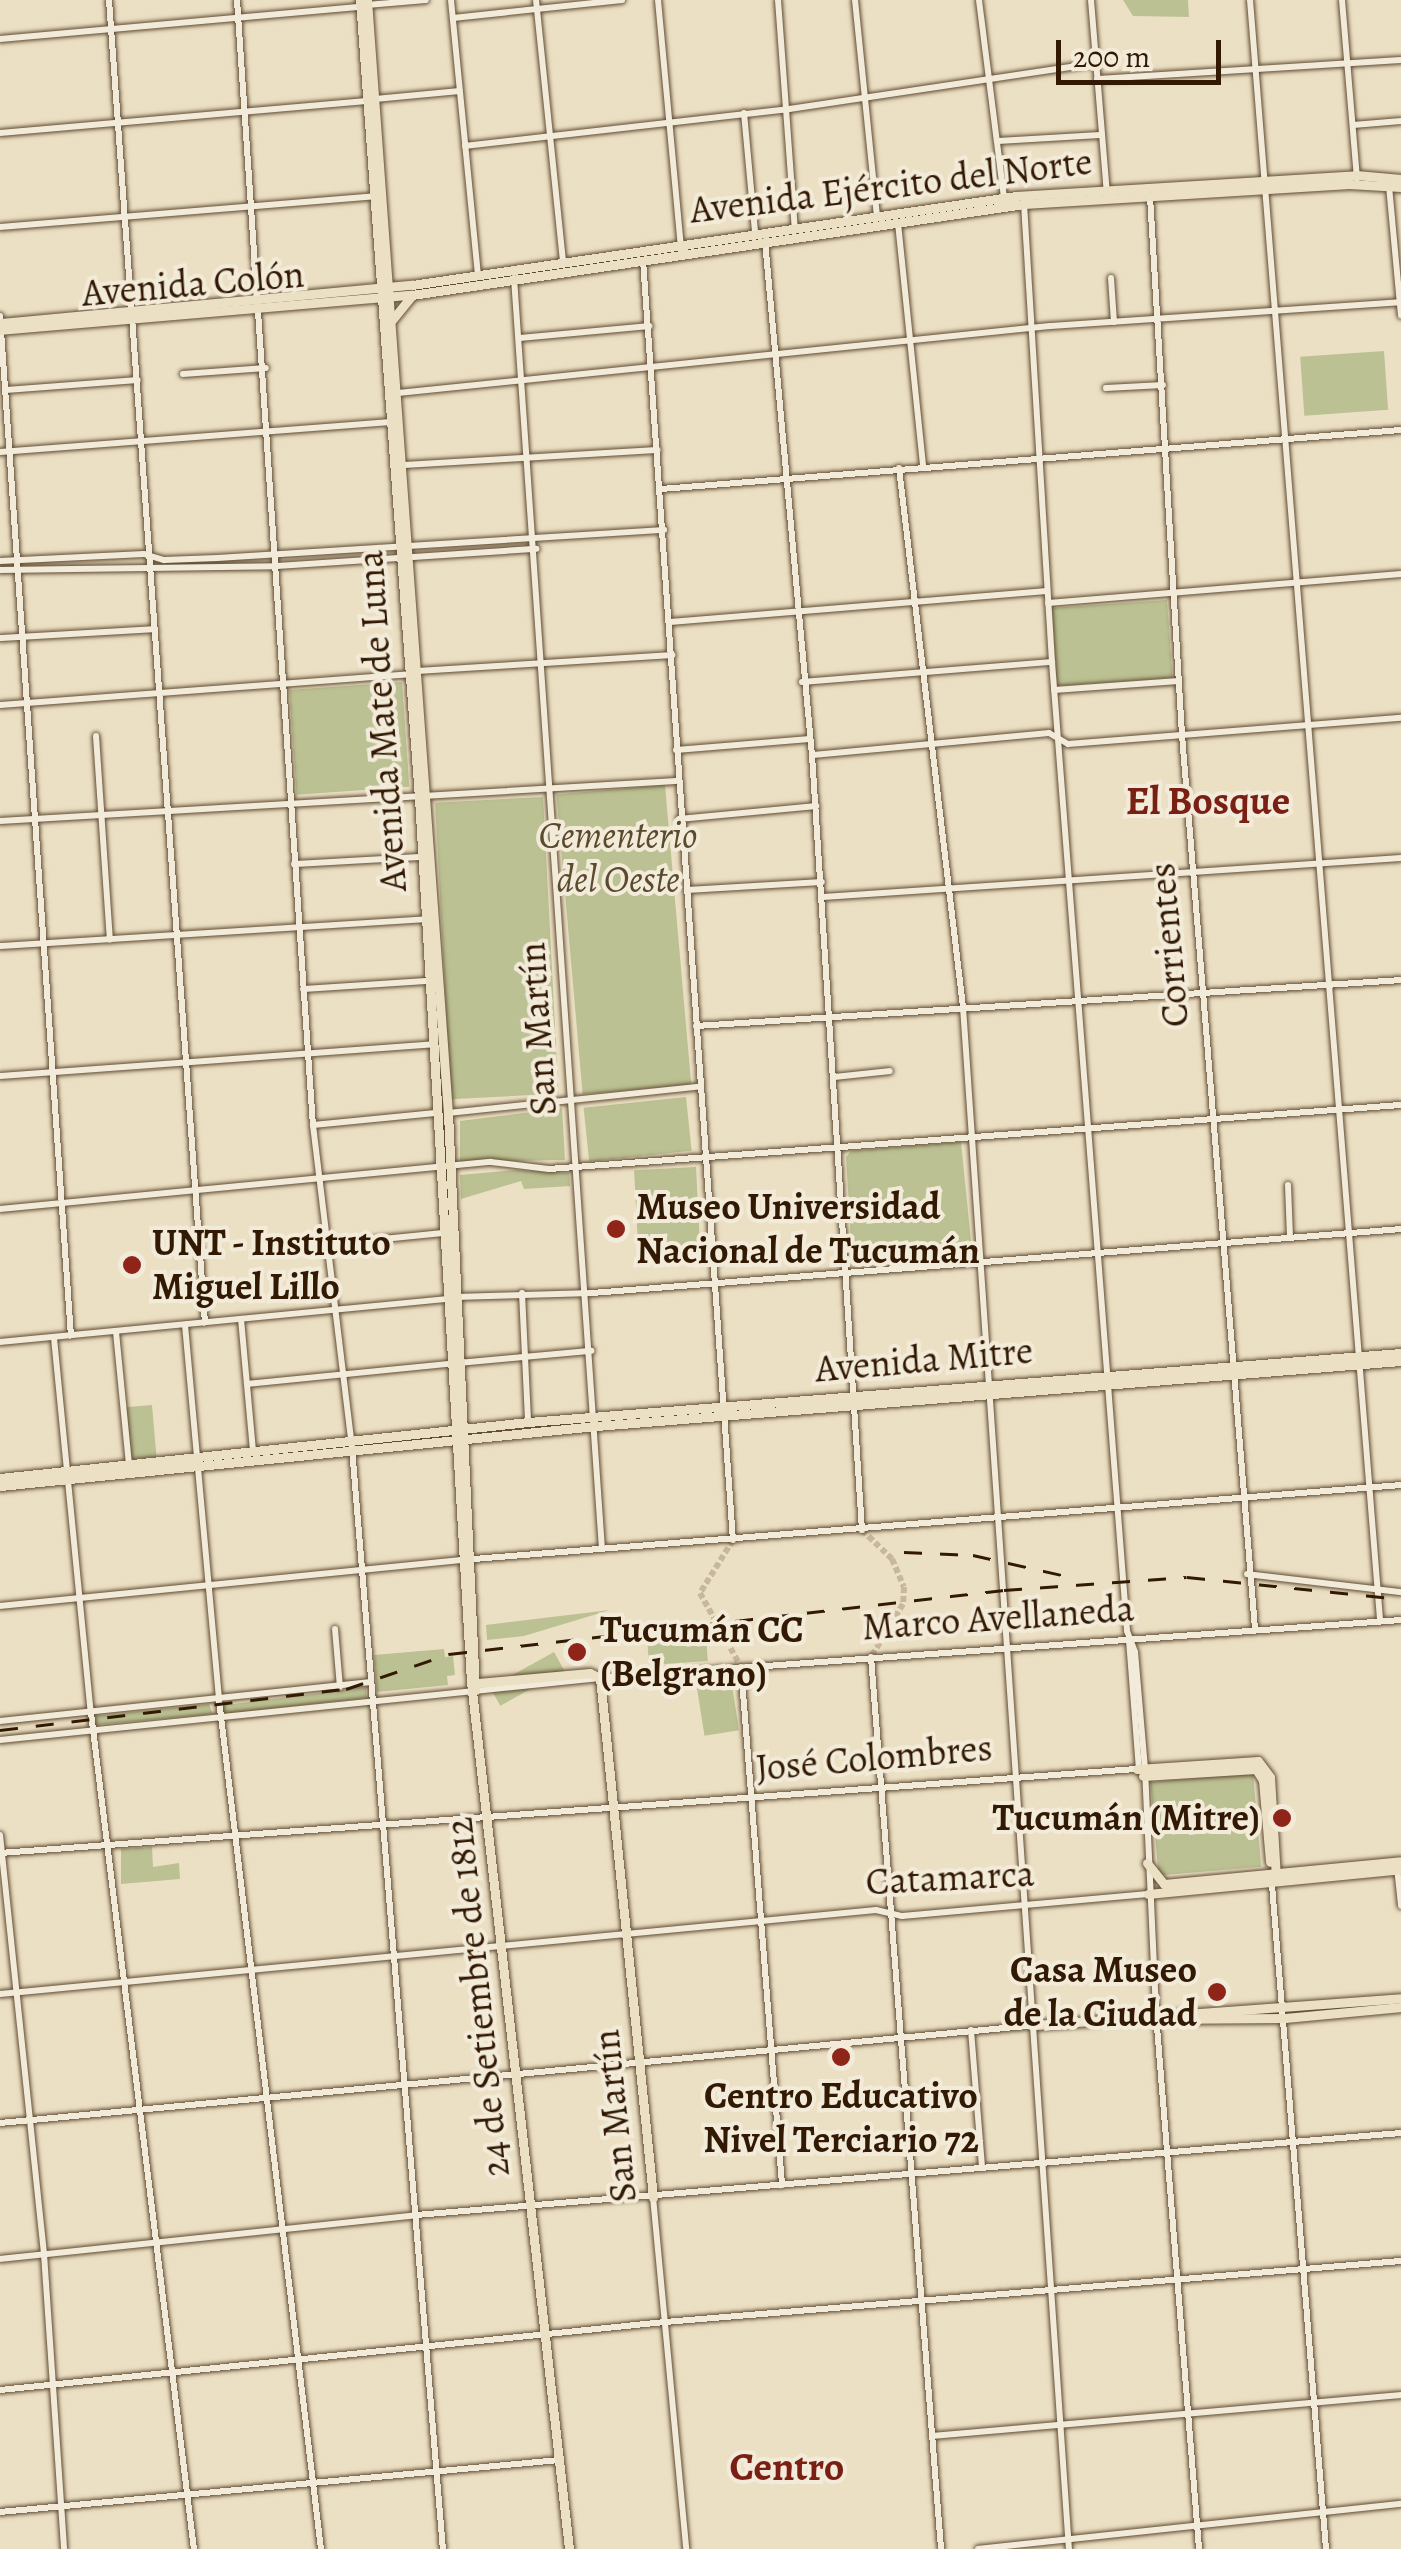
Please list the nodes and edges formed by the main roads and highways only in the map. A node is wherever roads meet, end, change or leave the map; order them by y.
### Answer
1 (364, 3) edge
2 (372, 100) junction
3 (1357, 179) junction
4 (1401, 179) edge
5 (1265, 184) junction
6 (1401, 187) edge
7 (1107, 194) junction
8 (1014, 199) junction
9 (878, 220) junction
10 (760, 233) junction
11 (645, 252) junction
12 (384, 265) junction
13 (412, 290) junction
14 (386, 293) junction
15 (357, 294) junction
16 (388, 320) junction
17 (0, 324) edge
18 (405, 547) junction
19 (422, 795) junction
20 (443, 1168) junction
21 (449, 1298) junction
22 (1401, 1353) edge
23 (1356, 1361) junction
24 (1401, 1361) edge
25 (453, 1363) junction
26 (459, 1402) junction
27 (450, 1411) junction
28 (595, 1421) junction
29 (481, 1432) junction
30 (456, 1434) junction
31 (436, 1436) junction
32 (351, 1444) junction
33 (457, 1456) junction
34 (196, 1461) junction
35 (68, 1475) junction
36 (0, 1483) edge
37 (600, 1678) joint
38 (476, 1687) junction
39 (1142, 1771) road end
40 (1148, 1863) road end
41 (1399, 1865) edge
42 (1274, 1878) junction
43 (1148, 1894) road end
44 (1401, 1998) edge
45 (1401, 2006) edge
46 (1284, 2013) junction
47 (1036, 2025) road end
48 (653, 2197) road end
49 (569, 2549) edge

1 - 2 main road, Avenida Mate de Luna
2 - 12 main road, Avenida Mate de Luna
2 - 12 main road, Avenida Mate de Luna
3 - 4 main road, Avenida Ejército del Norte
3 - 5 main road, Avenida Ejército del Norte
3 - 6 main road, Avenida Ejército del Norte
5 - 7 main road, Avenida Ejército del Norte
5 - 7 main road, Avenida Ejército del Norte
7 - 8 main road, Avenida Ejército del Norte
8 - 9 main road, Avenida Ejército del Norte
8 - 9 main road, Avenida Ejército del Norte
9 - 10 main road, Avenida Ejército del Norte
9 - 10 main road, Avenida Ejército del Norte
10 - 11 main road, Avenida Ejército del Norte
11 - 13 main road, Avenida Ejército del Norte
11 - 13 main road, Avenida Ejército del Norte
12 - 13 main road
12 - 14 main road, Avenida Mate de Luna
12 - 15 main road
13 - 14 main road, Avenida Ejército del Norte
13 - 16 main road
14 - 15 main road, Avenida Colón
14 - 16 main road, Avenida Mate de Luna
15 - 16 main road
15 - 17 main road, Avenida Colón
16 - 18 main road, Avenida Mate de Luna
16 - 18 main road, Avenida Mate de Luna
18 - 19 main road, Avenida Mate de Luna
19 - 20 main road, Avenida Mate de Luna
19 - 20 main road, Avenida Mate de Luna
20 - 21 main road, Avenida Mate de Luna
20 - 21 main road, Avenida Mate de Luna
21 - 25 main road, Avenida Mate de Luna
22 - 23 main road, Avenida Mitre
23 - 24 main road, Avenida Mitre
23 - 28 main road, Avenida Mitre
25 - 26 main road, Avenida Mate de Luna
25 - 27 main road, Avenida Mate de Luna
26 - 29 main road
26 - 30 main road, Avenida Mate de Luna
27 - 30 main road, Avenida Mate de Luna
27 - 31 main road
28 - 29 main road, Avenida Mitre
28 - 29 main road, Avenida Mitre
29 - 30 main road, Avenida Mitre
29 - 33 main road
30 - 31 main road, Avenida Mitre
30 - 33 main road, 24 de Setiembre de 1812
31 - 32 main road, Avenida Mitre
31 - 33 main road
32 - 34 main road
32 - 34 main road
33 - 38 main road, 24 de Setiembre de 1812
34 - 35 main road
34 - 35 main road
35 - 36 main road
37 - 38 main road, Marco Avellaneda
37 - 48 main road, San Martín
38 - 49 main road, 24 de Setiembre de 1812
39 - 42 main road, José Colombres
40 - 42 main road, Catamarca
41 - 42 main road, Catamarca
42 - 43 main road, Catamarca
44 - 46 main road
45 - 46 main road
46 - 47 main road

